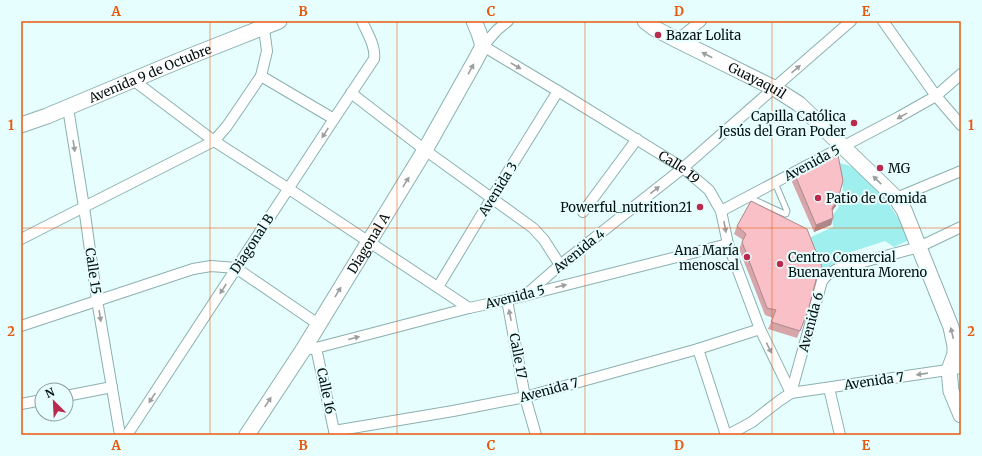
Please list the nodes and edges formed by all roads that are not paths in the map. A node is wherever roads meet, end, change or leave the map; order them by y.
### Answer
1 (279, 21) edge
2 (362, 21) edge
3 (474, 21) edge
4 (508, 21) edge
5 (645, 21) edge
6 (701, 21) edge
7 (851, 21) edge
8 (883, 21) edge
9 (261, 24) edge
10 (677, 40) junction
11 (483, 46) junction
12 (961, 74) edge
13 (261, 76) junction
14 (134, 80) junction
15 (774, 88) junction
16 (558, 91) junction
17 (351, 93) junction
18 (936, 96) junction
19 (68, 108) junction
20 (44, 117) junction
21 (334, 119) junction
22 (21, 125) edge
23 (961, 125) edge
24 (21, 131) edge
25 (637, 139) junction
26 (214, 141) junction
27 (842, 147) junction
28 (425, 150) junction
29 (683, 168) junction
30 (961, 171) edge
31 (775, 183) junction
32 (289, 188) junction
33 (748, 197) junction
34 (896, 198) junction
35 (491, 199) junction
36 (84, 207) junction
37 (721, 211) junction
38 (583, 212) dead end
39 (961, 227) edge
40 (21, 239) edge
41 (369, 242) junction
42 (728, 244) junction
43 (918, 246) junction
44 (560, 265) junction
45 (236, 268) junction
46 (438, 287) junction
47 (527, 294) junction
48 (98, 300) junction
49 (507, 300) junction
50 (469, 308) junction
51 (318, 324) junction
52 (21, 326) edge
53 (760, 329) junction
54 (310, 349) junction
55 (698, 349) junction
56 (955, 369) edge
57 (112, 387) junction
58 (829, 388) junction
59 (791, 393) junction
60 (74, 394) edge
61 (526, 397) junction
62 (34, 402) edge
63 (21, 404) edge
64 (961, 415) edge
65 (334, 433) edge
66 (120, 435) edge
67 (127, 435) edge
68 (247, 435) edge
69 (536, 435) edge
70 (727, 435) edge
71 (840, 435) edge

1 - 9 street, Avenida 9 de Octubre
2 - 17 street, Diagonal B
3 - 11 street
4 - 11 street
5 - 10 street, Guayaquil
6 - 10 street
15 -> 7 street, Avenida 4
8 - 18 street
9 - 13 street
9 - 14 street, Avenida 9 de Octubre
15 -> 10 street, Guayaquil
11 -> 16 street, Calle 19
28 -> 11 street, Diagonal A
12 - 18 street, Avenida 5
13 - 21 street
13 - 26 street
14 - 19 street, Avenida 9 de Octubre
14 - 26 street
15 - 27 street, Guayaquil
15 - 29 street, Avenida 4
16 - 25 street, Calle 19
16 - 35 street, Avenida 3
17 - 21 street, Diagonal B
17 - 28 street
18 - 23 street
18 -> 27 street, Avenida 5
19 - 20 street, Avenida 9 de Octubre
19 -> 36 street, Calle 15
20 - 22 street, Avenida 9 de Octubre
20 - 24 street
21 -> 32 street, Diagonal B
25 - 29 street, Calle 19
25 - 38 street
26 - 32 street
26 - 36 street
27 - 31 street, Avenida 5
34 -> 27 street, Guayaquil
28 - 35 street
41 -> 28 street, Diagonal A
29 - 37 street, Calle 19
44 -> 29 street, Avenida 4
30 - 34 street
31 - 33 street, Avenida 5
31 - 33 lane
32 - 41 street
32 - 45 street, Diagonal B
33 - 37 street, Avenida 5
34 - 43 street, Guayaquil
35 - 44 street
35 - 46 street, Avenida 3
36 - 40 street
36 - 48 street, Calle 15
37 -> 42 street, Calle 19
39 - 43 street, Avenida 6
41 - 46 street
51 -> 41 street, Diagonal A
47 -> 42 street, Avenida 5
42 - 53 street, Calle 19
56 -> 43 street, Guayaquil
43 - 59 street, Avenida 6
44 - 47 street, Avenida 4
45 - 48 street
45 - 51 street
45 -> 67 street, Diagonal B
46 - 50 street
47 - 49 street, Avenida 5
48 - 52 street
48 -> 57 street, Calle 15
49 - 50 street, Avenida 5
61 -> 49 street, Calle 17
54 -> 50 street, Avenida 5
51 - 54 street, Diagonal A
53 - 55 street, Avenida 7
53 -> 59 street, Calle 19
54 - 65 street, Calle 16
68 -> 54 street, Diagonal A
55 - 61 street, Avenida 7
55 - 70 street
56 -> 58 street, Avenida 7
56 - 64 street, Guayaquil
57 - 60 street
57 - 66 street, Calle 15
58 - 59 street, Avenida 7
58 - 71 street
59 - 70 street, Avenida 7
61 - 65 street, Avenida 7
61 - 69 street, Calle 17
62 - 63 street

